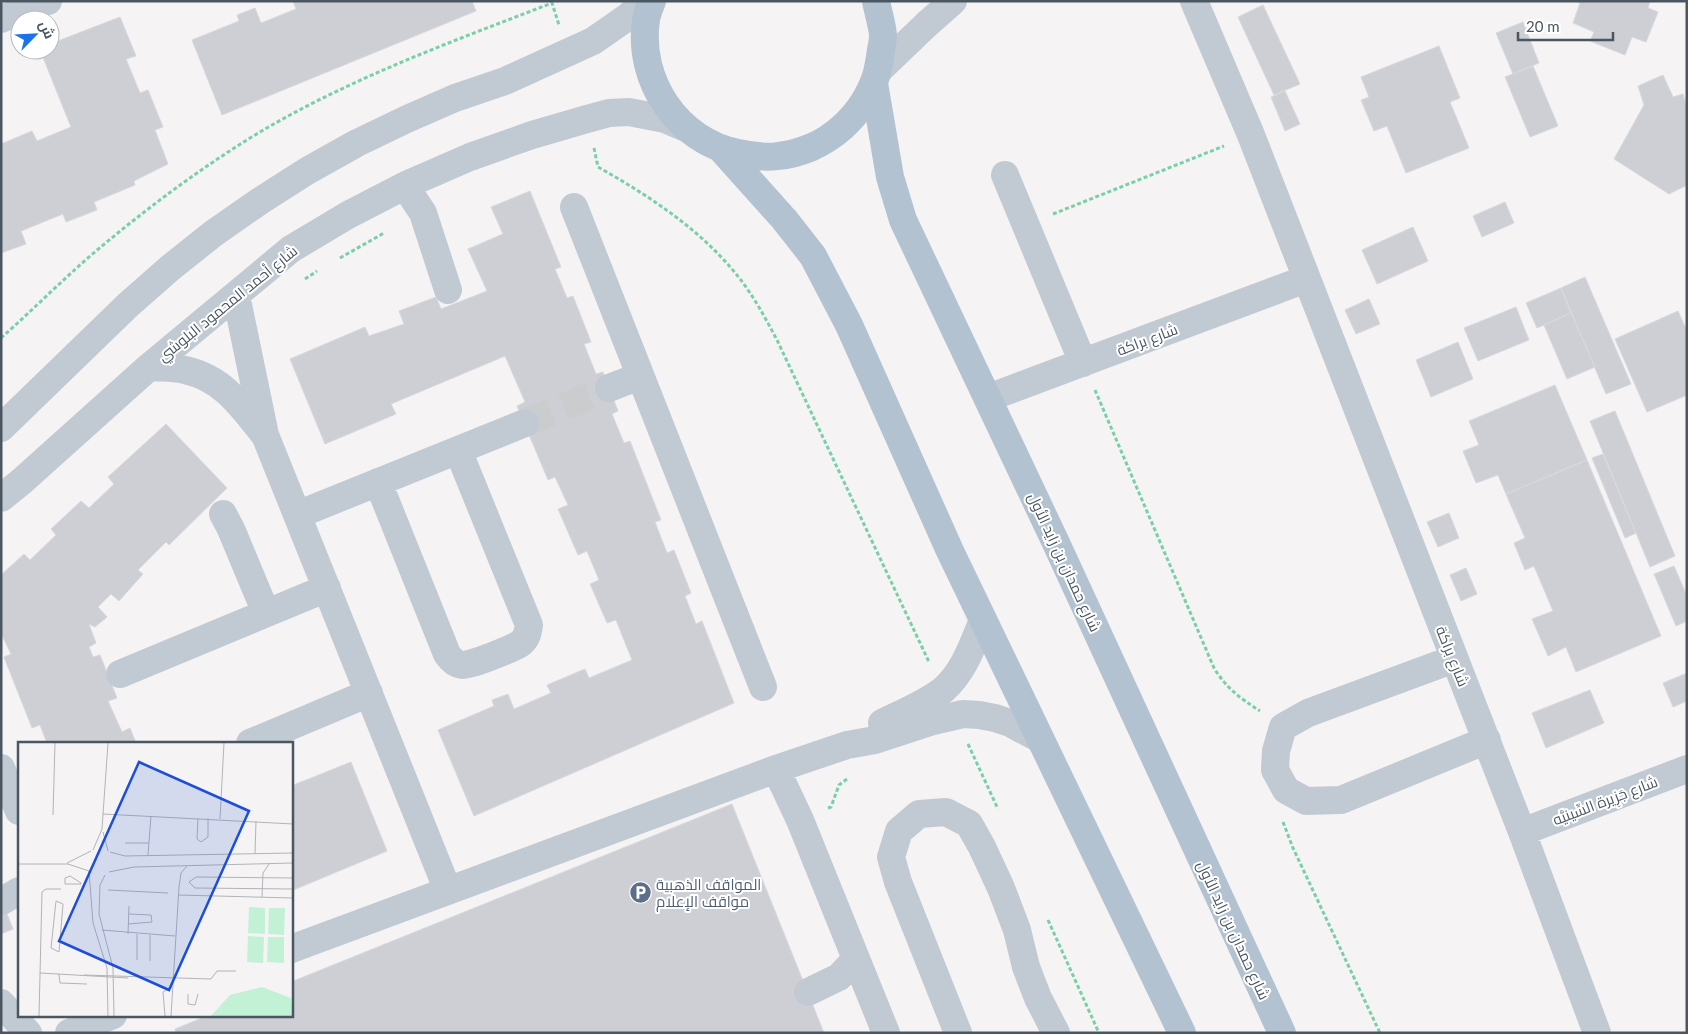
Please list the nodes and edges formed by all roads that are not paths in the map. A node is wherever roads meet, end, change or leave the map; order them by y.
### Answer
1 (48, 1) edge
2 (644, 1) edge
3 (652, 1) edge
4 (876, 1) edge
5 (953, 1) edge
6 (1194, 1) edge
7 (1, 19) edge
8 (876, 77) junction
9 (684, 126) junction
10 (722, 150) junction
11 (1005, 175) dead end
12 (405, 186) junction
13 (574, 207) dead end
14 (1306, 279) junction
15 (448, 290) dead end
16 (236, 295) junction
17 (1084, 363) junction
18 (149, 367) junction
19 (640, 376) junction
20 (609, 388) tunnel mouth
21 (988, 398) junction
22 (524, 423) tunnel mouth
23 (1, 428) edge
24 (265, 435) junction
25 (458, 450) junction
26 (378, 482) junction
27 (1, 498) edge
28 (222, 514) dead end
29 (297, 515) junction
30 (327, 588) junction
31 (266, 613) junction
32 (983, 620) junction
33 (1454, 659) junction
34 (120, 674) dead end
35 (763, 687) dead end
36 (369, 693) junction
37 (1040, 739) junction
38 (1487, 740) junction
39 (252, 742) edge
40 (847, 745) junction
41 (1, 768) edge
42 (776, 769) junction
43 (1687, 769) edge
44 (18, 809) edge
45 (1522, 832) junction
46 (448, 890) junction
47 (292, 949) edge
48 (856, 960) junction
49 (870, 994) junction
50 (1, 1003) edge
51 (107, 1020) edge
52 (28, 1033) edge
53 (69, 1033) edge
54 (886, 1033) edge
55 (958, 1033) edge
56 (1056, 1033) edge
57 (1182, 1033) edge
58 (1282, 1033) edge
59 (1597, 1033) edge

1 - 7 street
2 - 23 street
3 - 9 main road
4 - 8 main road
5 - 8 street
6 - 14 street, شارع براكة
8 - 10 main road
8 - 21 main road, شارع حمدان بن زايد الأول
9 - 10 main road
9 - 12 street, شارع أحمد المحمود البلوشي
10 - 32 main road
11 - 17 street
12 - 15 street
12 - 16 street, شارع أحمد المحمود البلوشي
13 - 19 street
14 - 17 street, شارع براكة
14 - 33 street, شارع براكة
16 - 18 street, شارع أحمد المحمود البلوشي
16 - 24 street
17 - 21 street, شارع براكة
18 - 24 street
18 - 27 street, شارع أحمد المحمود البلوشي
19 - 20 street
19 - 35 street
21 - 58 main road, شارع حمدان بن زايد الأول
22 - 25 street
24 - 29 street
25 - 26 street
25 - 26 street
26 - 29 street
28 - 31 street
29 - 30 street
30 - 31 street
30 - 36 street
31 - 34 street
32 - 37 main road
32 - 40 street
33 - 38 street, شارع براكة
33 - 38 street
36 - 39 street
36 - 46 street
37 - 40 street
37 - 57 main road
38 - 45 street, شارع براكة
40 - 42 street
41 - 44 street
42 - 46 street
42 - 48 street
43 - 45 street, شارع جَزِيرة السِّينيَّه
45 - 59 street, شارع براكة
46 - 47 street
48 - 49 street
48 - 49 street
49 - 54 street
50 - 52 street
51 - 53 street
55 - 56 street

